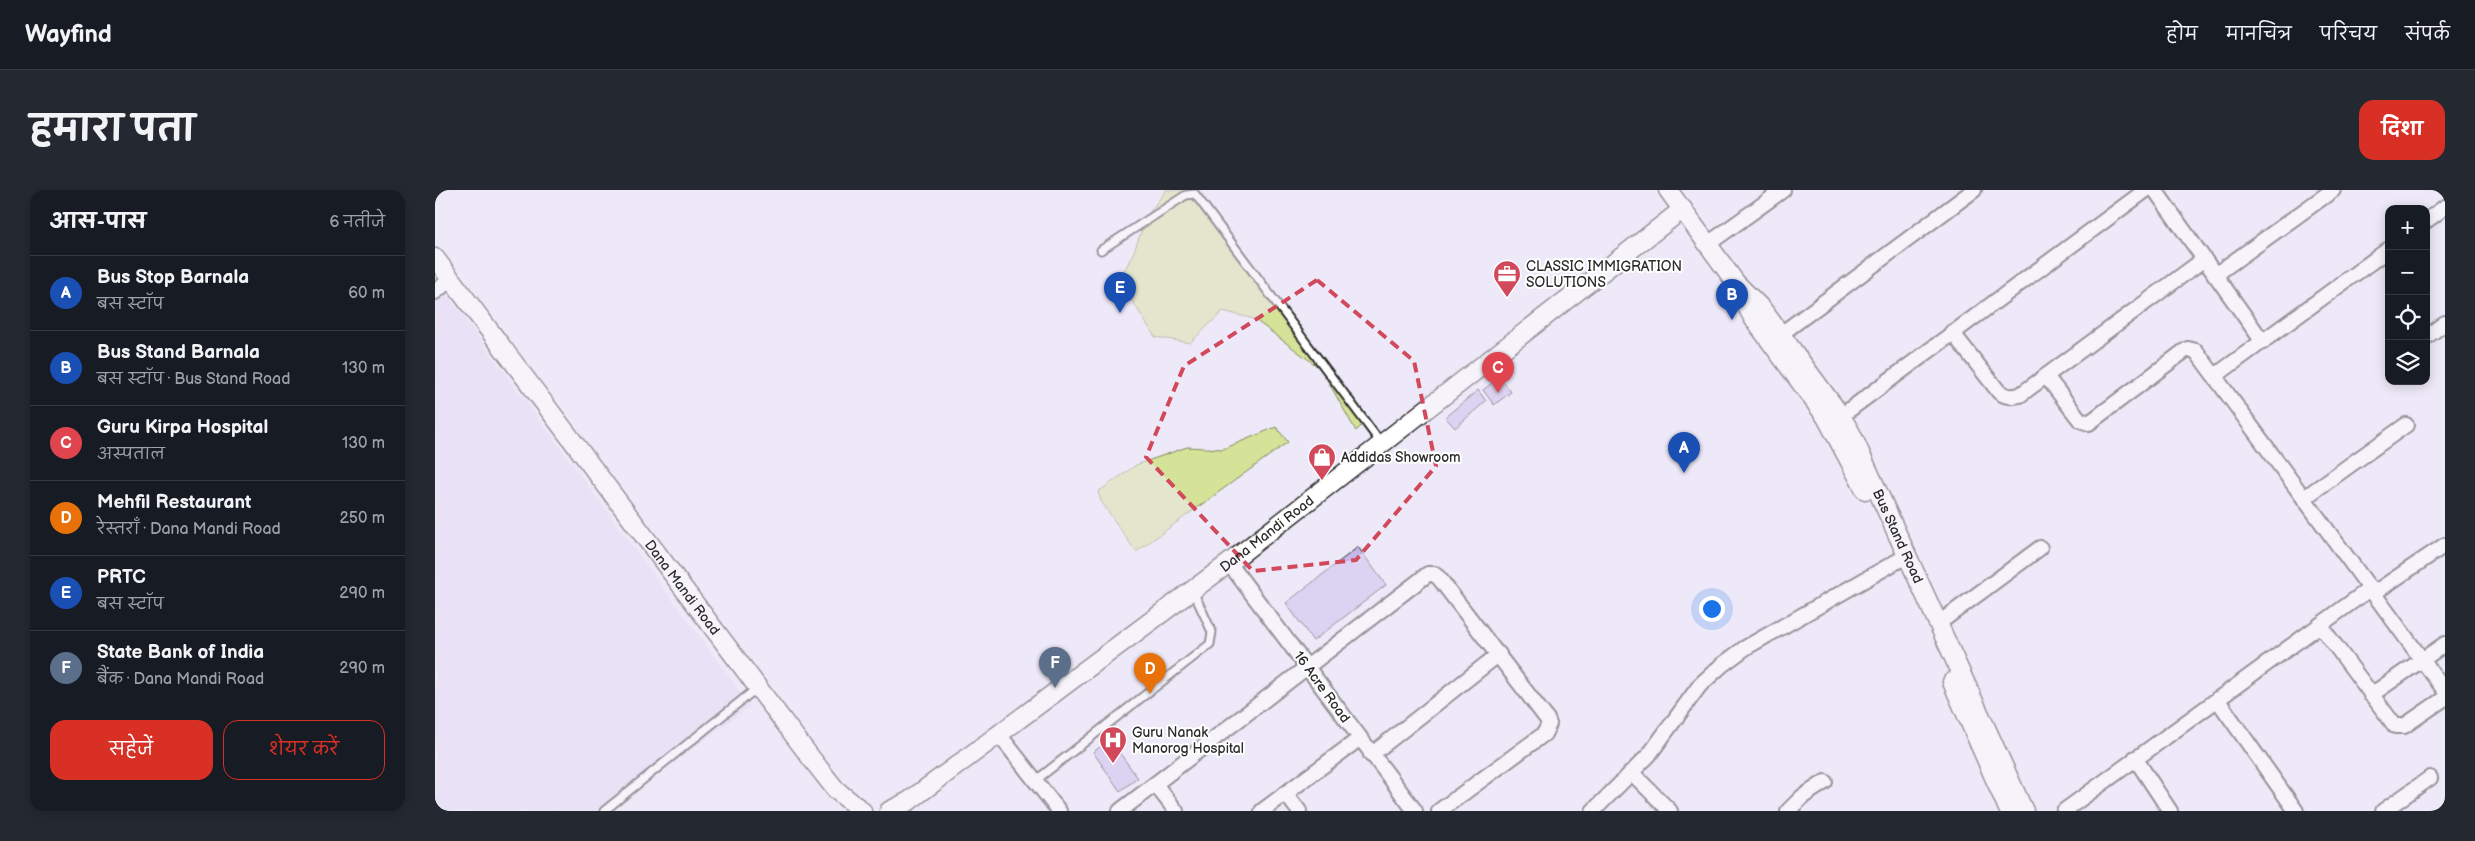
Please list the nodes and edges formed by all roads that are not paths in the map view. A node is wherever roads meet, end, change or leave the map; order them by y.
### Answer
1 (1668, 190) edge
2 (1783, 190) edge
3 (1974, 190) edge
4 (2146, 190) edge
5 (2155, 190) edge
6 (2333, 190) edge
7 (2445, 207) edge
8 (1683, 209) junction
9 (2430, 218) edge
10 (1708, 244) junction
11 (1101, 250) dead end
12 (2388, 250) edge
13 (435, 258) edge
14 (2203, 260) junction
15 (2215, 275) junction
16 (451, 279) junction
17 (1736, 283) junction
18 (435, 292) edge
19 (2445, 324) edge
20 (1952, 332) junction
21 (1781, 334) junction
22 (2430, 335) edge
23 (2263, 342) junction
24 (2046, 376) junction
25 (2215, 376) junction
26 (1841, 416) junction
27 (2406, 425) dead end
28 (1382, 444) junction
29 (2304, 498) junction
30 (2445, 545) edge
31 (2040, 548) dead end
32 (1903, 557) junction
33 (1229, 564) junction
34 (2373, 590) junction
35 (1193, 591) junction
36 (1939, 623) junction
37 (2320, 625) junction
38 (2445, 644) edge
39 (1499, 654) junction
40 (2423, 660) junction
41 (1306, 666) junction
42 (757, 687) junction
43 (2445, 691) edge
44 (2371, 695) junction
45 (2445, 698) edge
46 (2217, 699) junction
47 (998, 733) junction
48 (1359, 739) junction
49 (1371, 755) junction
50 (2135, 758) junction
51 (1631, 772) junction
52 (2430, 778) dead end
53 (1035, 781) junction
54 (1825, 782) dead end
55 (1155, 784) junction
56 (1285, 793) junction
57 (604, 811) edge
58 (862, 811) edge
59 (889, 811) edge
60 (1059, 811) edge
61 (1120, 811) edge
62 (1176, 811) edge
63 (1262, 811) edge
64 (1299, 811) edge
65 (1415, 811) edge
66 (1439, 811) edge
67 (1593, 811) edge
68 (1670, 811) edge
69 (1788, 811) edge
70 (2009, 811) edge
71 (2024, 811) edge
72 (2064, 811) edge
73 (2171, 811) edge
74 (2296, 811) edge
75 (2383, 811) edge

1 - 8 street, Bus Stand Road
2 - 10 street
3 - 21 street
4 - 20 street
5 - 14 street
6 - 15 street
7 - 9 street
8 - 10 street, Bus Stand Road
8 - 28 street, Dana Mandi Road
10 - 17 street, Bus Stand Road
11 - 28 lane
12 - 23 street
13 - 16 street, Dana Mandi Road
14 - 15 street
14 - 24 street
15 - 23 street
16 - 18 street
16 - 42 street, Dana Mandi Road
17 - 21 street, Bus Stand Road
17 - 32 street, Bus Stand Road
19 - 22 street
20 - 24 street
20 - 26 street
21 - 26 street, Bus Stand Road
23 - 25 street
24 - 25 street
25 - 29 street
26 - 32 street, Bus Stand Road
27 - 29 street
28 - 33 street, Dana Mandi Road
29 - 34 street
30 - 34 street
31 - 36 street
32 - 36 street, Bus Stand Road
32 - 51 street
32 - 70 street, Bus Stand Road
33 - 35 street, Dana Mandi Road
33 - 41 street, 16 Acre Road
34 - 37 street
34 - 40 street
35 - 47 street, Dana Mandi Road
35 - 53 lane
36 - 71 street, Bus Stand Road
37 - 44 street
37 - 46 street
38 - 40 street
39 - 41 street
39 - 49 street
39 - 66 street
40 - 43 street
40 - 44 street
41 - 48 street, 16 Acre Road
41 - 55 street
42 - 57 lane
42 - 58 street, Dana Mandi Road
44 - 45 street
46 - 50 street
46 - 74 street
47 - 53 street
47 - 59 street, Dana Mandi Road
48 - 49 street, 16 Acre Road
48 - 56 street
49 - 65 street, 16 Acre Road
50 - 72 street
50 - 73 street
51 - 67 street
51 - 68 street
52 - 75 street
53 - 60 street
54 - 69 street
55 - 61 street
55 - 62 street
56 - 63 street
56 - 64 street

